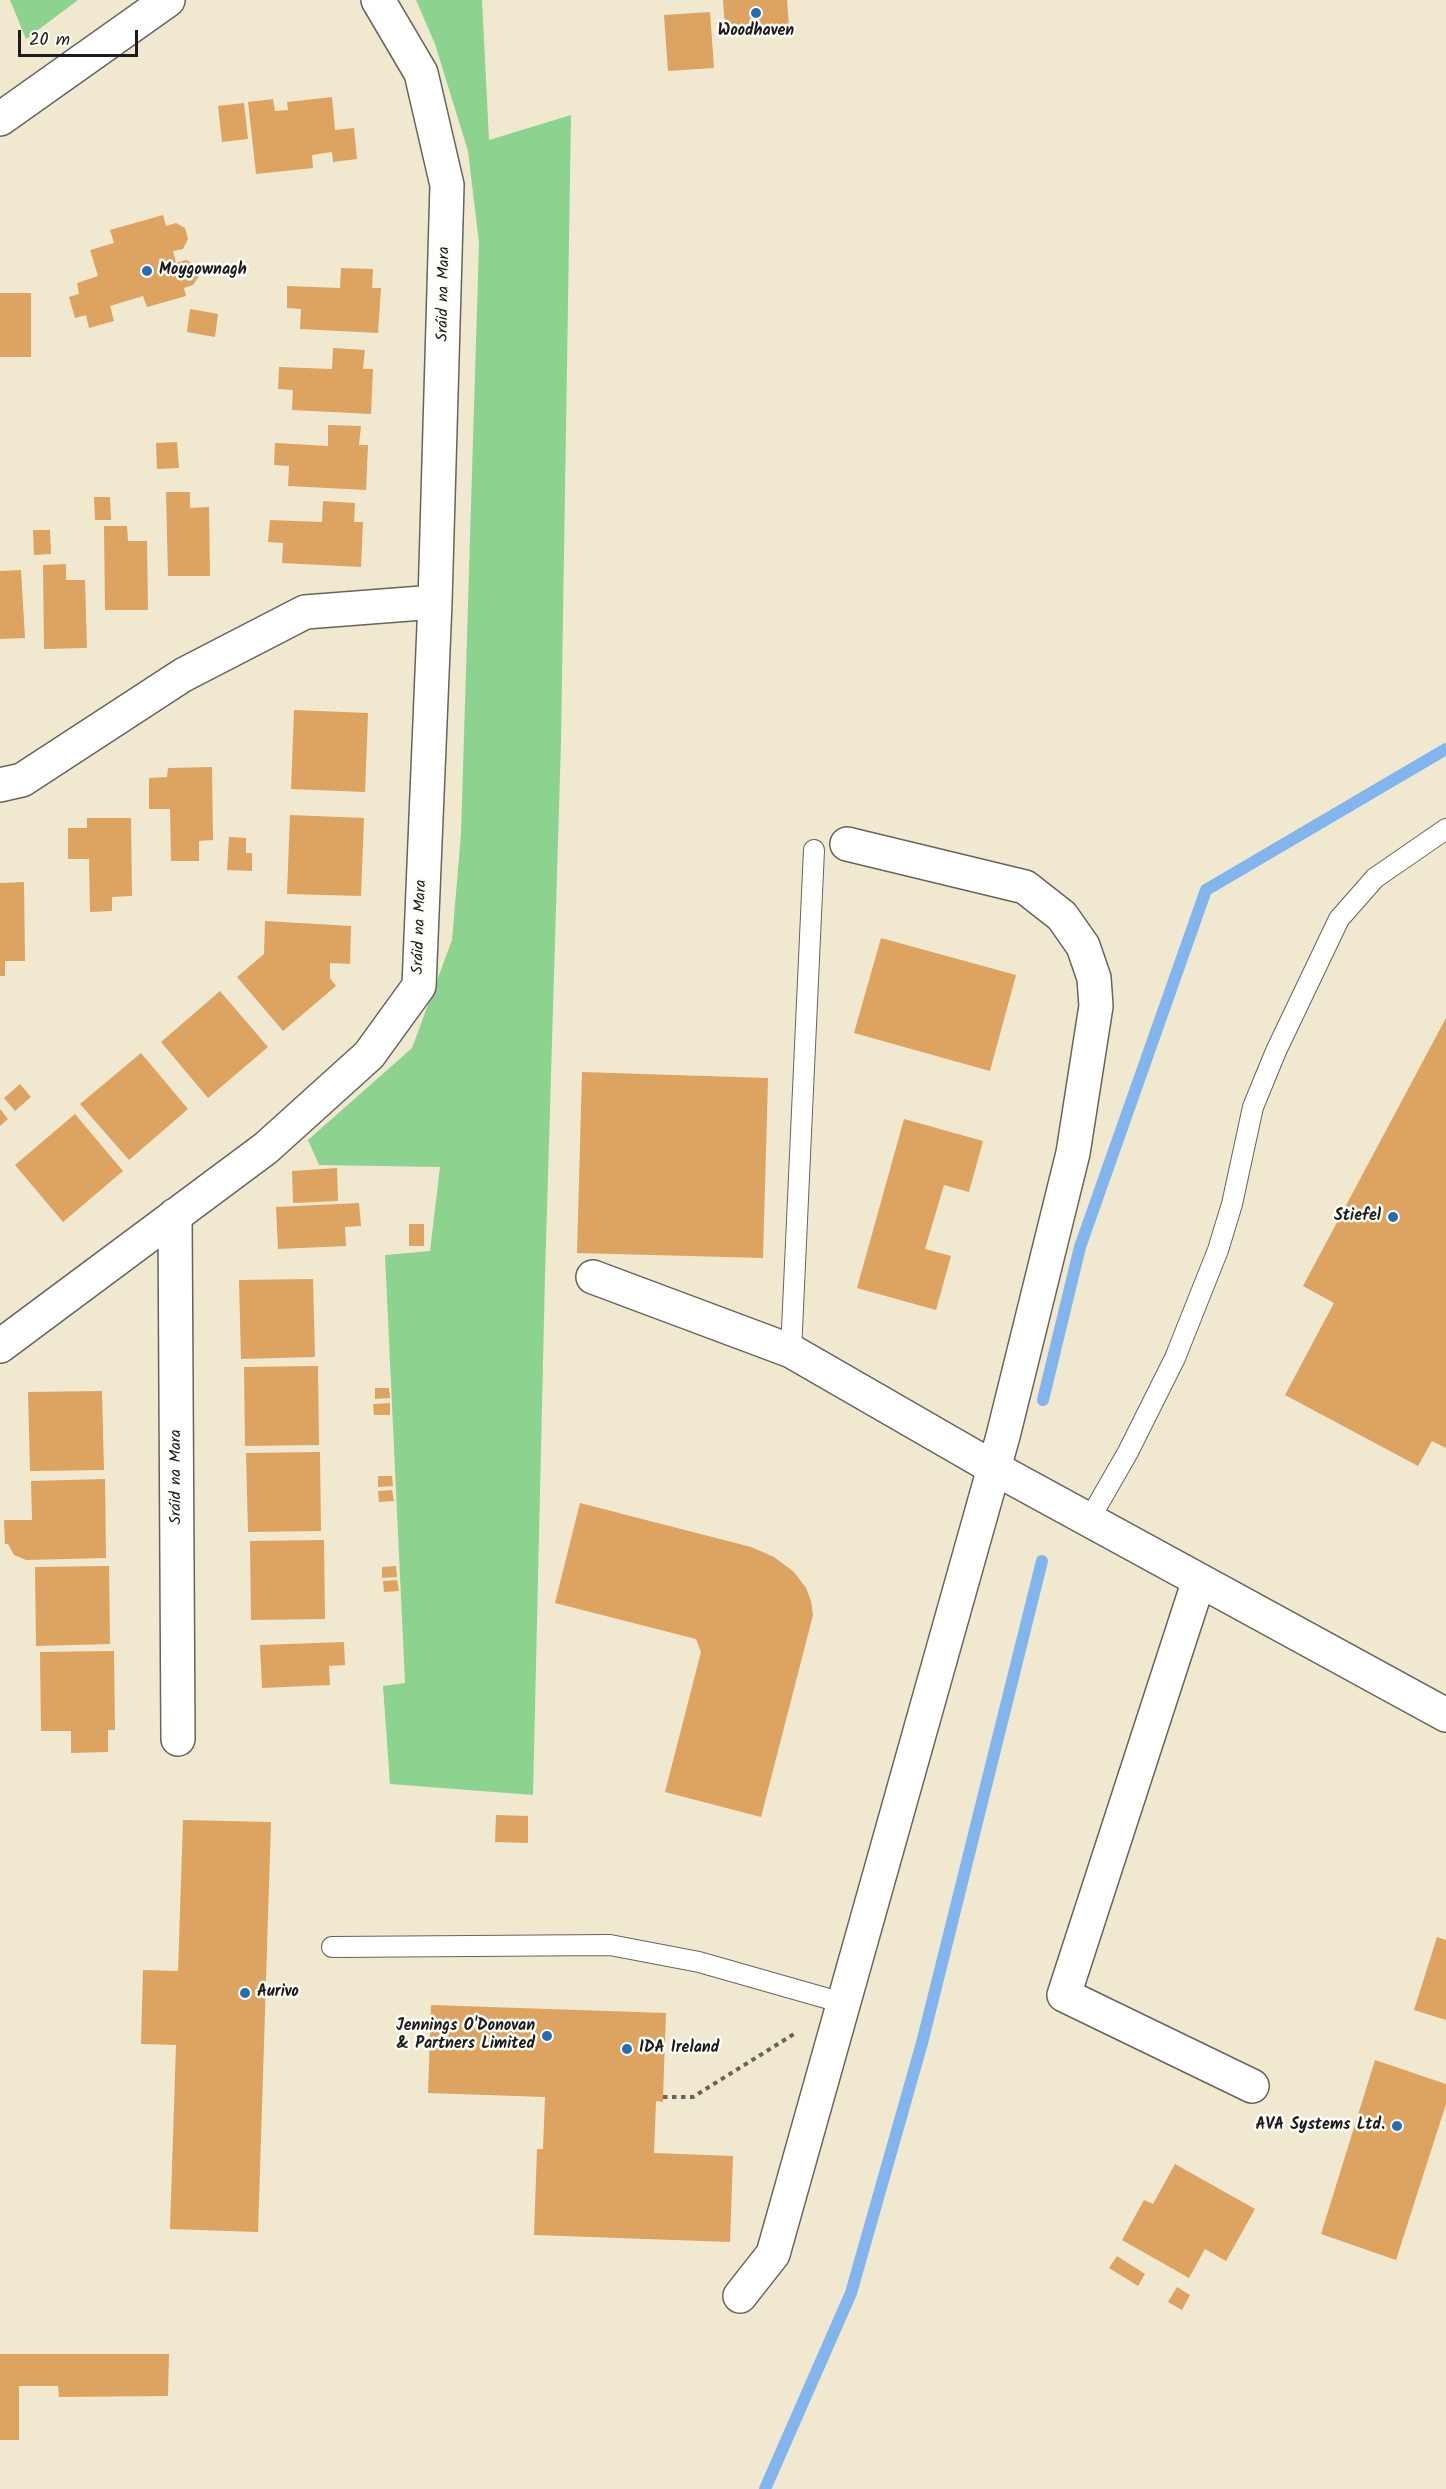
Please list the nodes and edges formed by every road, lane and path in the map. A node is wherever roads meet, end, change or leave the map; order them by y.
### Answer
1 (168, 0) edge
2 (378, 0) edge
3 (0, 119) edge
4 (435, 602) junction
5 (0, 785) edge
6 (1446, 829) edge
7 (847, 844) dead end
8 (814, 850) dead end
9 (175, 1215) junction
10 (593, 1277) dead end
11 (0, 1346) edge
12 (791, 1351) junction
13 (994, 1468) junction
14 (1089, 1520) junction
15 (1199, 1580) junction
16 (1446, 1715) edge
17 (178, 1739) dead end
18 (332, 1947) dead end
19 (843, 2003) junction
20 (1252, 2086) dead end
21 (663, 2097) dead end
22 (740, 2296) dead end

1 - 3 street
2 - 4 street, Sráid na Mara
4 - 5 street
4 - 9 street, Sráid na Mara
6 - 14 lane
7 - 13 street
8 - 12 lane
9 - 11 street, Sráid na Mara
9 - 17 street, Sráid na Mara
10 - 12 street
12 - 13 street
13 - 14 street
13 - 19 street
14 - 15 street
15 - 16 street
15 - 20 street
18 - 19 lane
19 - 21 path
19 - 22 street

